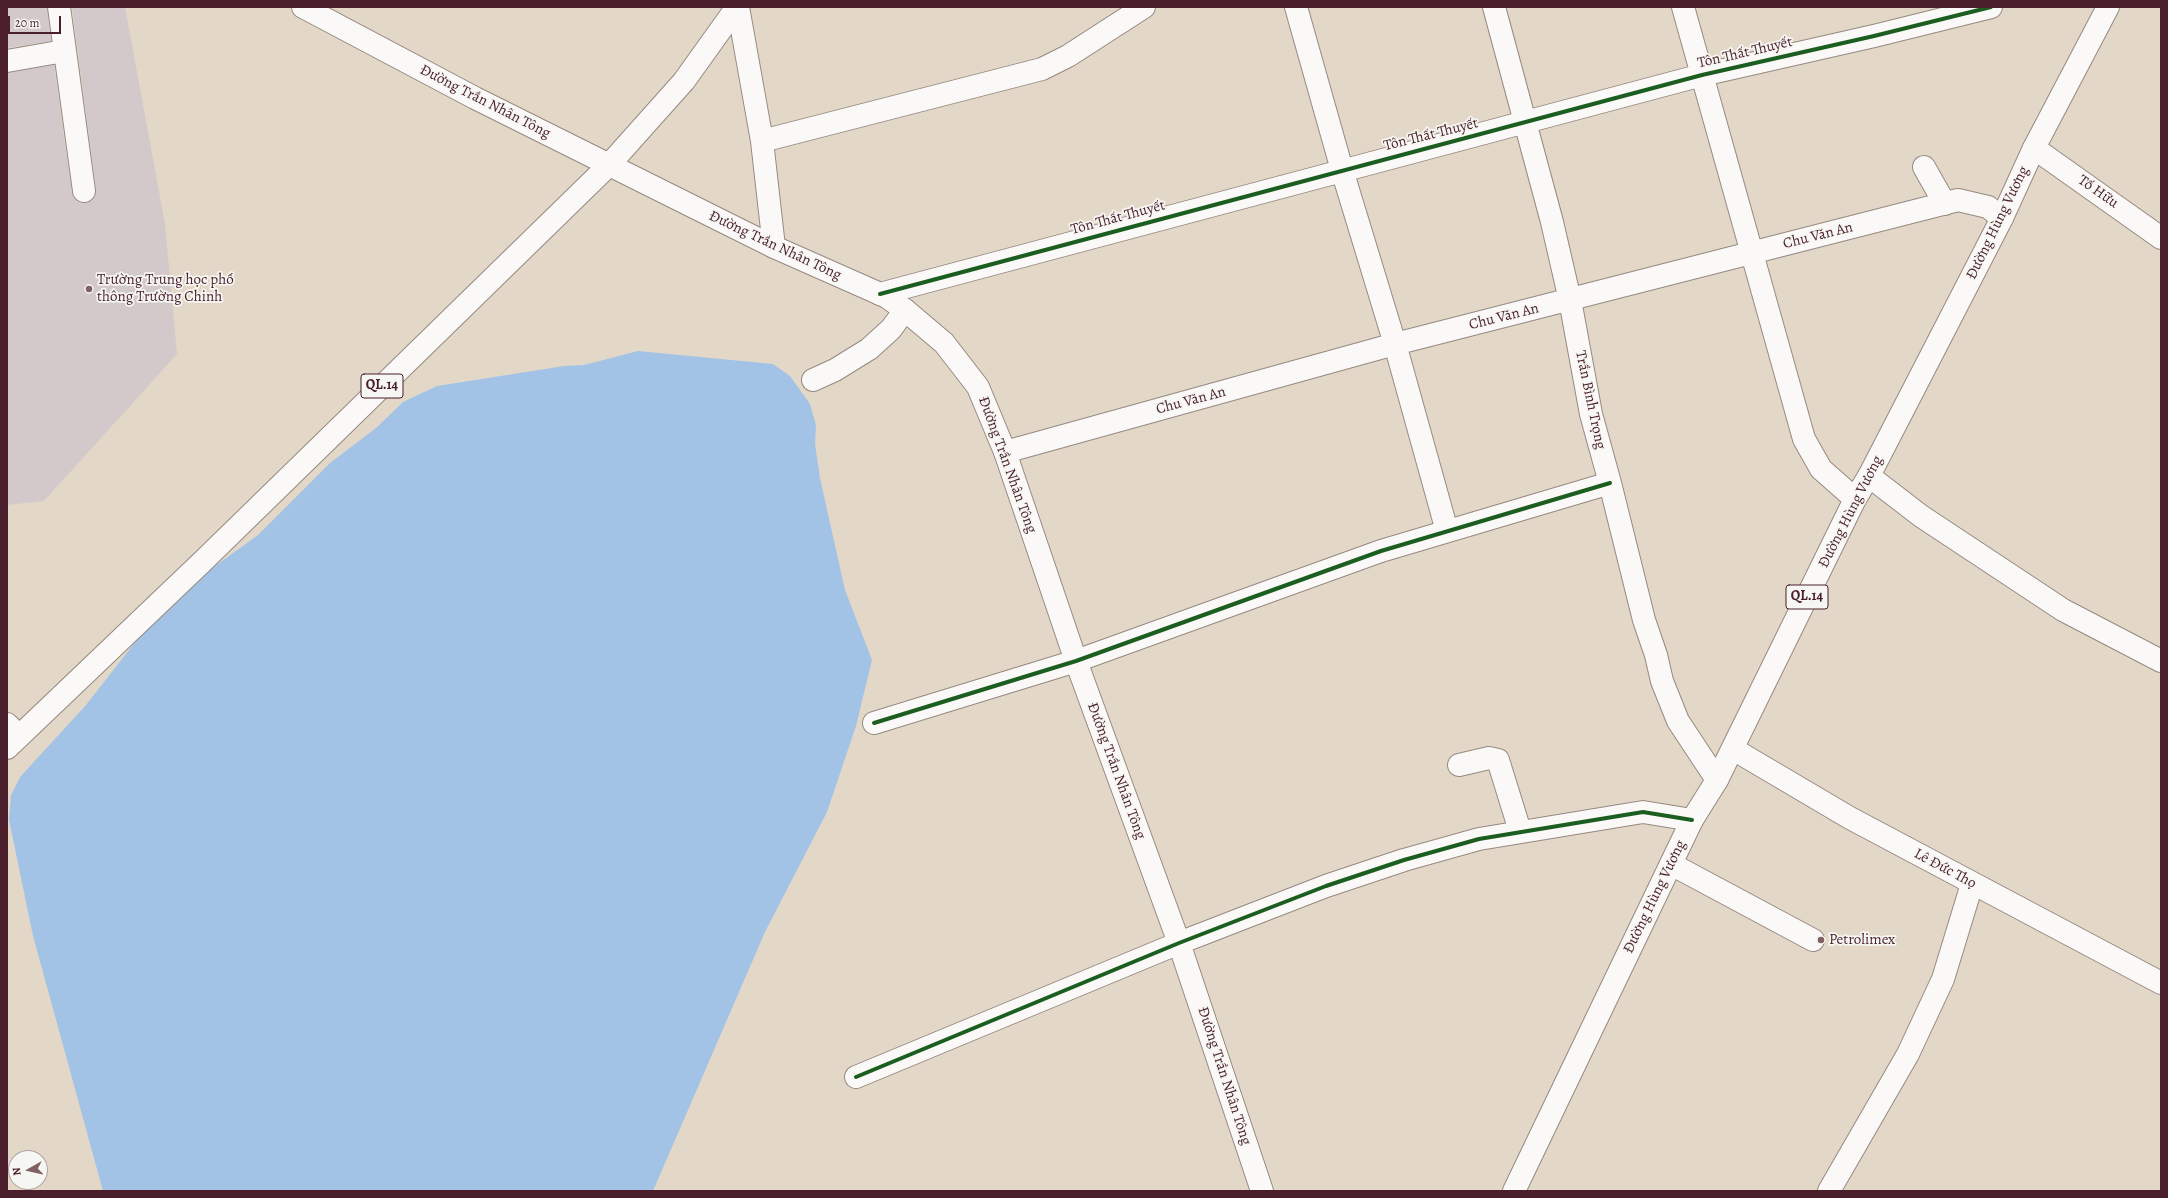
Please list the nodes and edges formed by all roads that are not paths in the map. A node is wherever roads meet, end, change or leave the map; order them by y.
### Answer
1 (59, 7) edge
2 (303, 7) edge
3 (737, 7) edge
4 (1144, 7) edge
5 (1296, 7) edge
6 (1494, 7) edge
7 (1683, 7) edge
8 (1991, 7) edge
9 (2108, 7) edge
10 (64, 51) junction
11 (7, 61) edge
12 (1702, 75) junction
13 (1525, 124) junction
14 (762, 141) junction
15 (2034, 148) junction
16 (609, 165) junction
17 (1924, 167) dead end
18 (1342, 170) junction
19 (84, 191) dead end
20 (1945, 204) junction
21 (2002, 218) junction
22 (2161, 238) edge
23 (774, 247) junction
24 (1753, 252) junction
25 (880, 294) junction
26 (1570, 300) junction
27 (905, 310) junction
28 (1395, 344) junction
29 (813, 380) dead end
30 (1005, 452) junction
31 (1869, 476) junction
32 (1610, 483) junction
33 (1855, 499) junction
34 (1447, 531) junction
35 (2161, 660) edge
36 (1076, 661) junction
37 (874, 723) dead end
38 (11, 736) edge
39 (1733, 748) junction
40 (1459, 765) dead end
41 (1718, 780) junction
42 (1692, 820) junction
43 (1520, 831) junction
44 (1671, 864) junction
45 (1972, 884) junction
46 (1814, 940) dead end
47 (1179, 943) junction
48 (2161, 982) edge
49 (856, 1077) dead end
50 (1262, 1191) edge
51 (1514, 1191) edge
52 (1829, 1191) edge

1 - 10 main road
2 - 16 main road, Đường Trần Nhân Tông
3 - 14 main road
3 - 16 main road, QL.14
4 - 14 main road
5 - 18 main road
6 - 13 main road, Trần Bình Trọng
7 - 12 main road
8 - 12 main road, Tôn Thất Thuyết
9 - 15 main road, Đường Hùng Vương / QL.14
10 - 11 main road
10 - 19 main road
12 - 13 main road, Tôn Thất Thuyết
12 - 24 main road
13 - 18 main road, Tôn Thất Thuyết
13 - 26 main road, Trần Bình Trọng
14 - 23 main road
15 - 21 main road, Đường Hùng Vương / QL.14
15 - 22 main road, Tố Hữu
16 - 23 main road, Đường Trần Nhân Tông
16 - 38 main road, QL.14
17 - 20 main road
18 - 25 main road, Tôn Thất Thuyết
18 - 28 main road
20 - 21 main road, Chu Văn An
20 - 24 main road, Chu Văn An
21 - 31 main road, Đường Hùng Vương / QL.14
23 - 25 main road, Đường Trần Nhân Tông
24 - 26 main road, Chu Văn An
24 - 33 main road
25 - 27 main road, Đường Trần Nhân Tông
26 - 28 main road, Chu Văn An
26 - 32 main road, Trần Bình Trọng
27 - 29 main road
27 - 30 main road, Đường Trần Nhân Tông
28 - 30 main road, Chu Văn An
28 - 34 main road
30 - 36 main road, Đường Trần Nhân Tông
31 - 33 main road, Đường Hùng Vương / QL.14
31 - 35 main road
32 - 34 main road
32 - 41 main road, Trần Bình Trọng
33 - 39 main road, Đường Hùng Vương / QL.14
34 - 36 main road
36 - 37 main road
36 - 47 main road, Đường Trần Nhân Tông
39 - 41 main road, Đường Hùng Vương / QL.14
39 - 45 main road, Lê Đức Thọ
40 - 43 main road
41 - 42 main road, Đường Hùng Vương / QL.14
42 - 43 main road
42 - 44 main road, Đường Hùng Vương / QL.14
43 - 47 main road
44 - 46 main road
44 - 51 main road, Đường Hùng Vương / QL.14
45 - 48 main road, Lê Đức Thọ
45 - 52 main road
47 - 49 main road
47 - 50 main road, Đường Trần Nhân Tông

